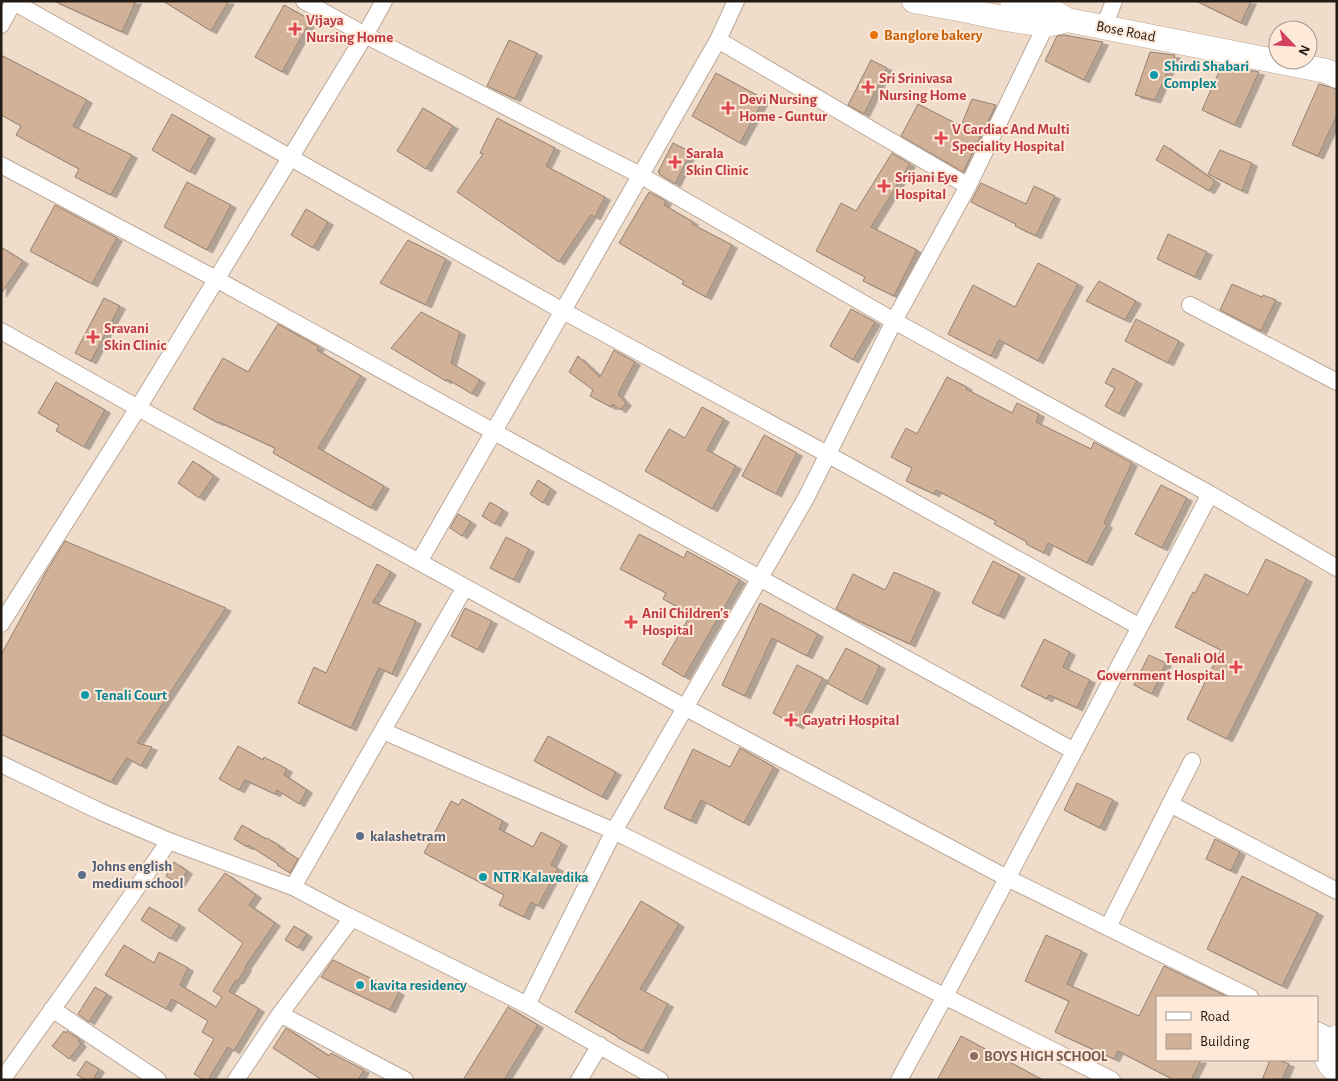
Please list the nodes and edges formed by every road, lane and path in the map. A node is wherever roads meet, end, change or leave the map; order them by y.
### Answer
1 (304, 1) edge
2 (384, 1) edge
3 (736, 1) edge
4 (914, 1) edge
5 (1012, 1) edge
6 (1114, 1) edge
7 (13, 2) edge
8 (1054, 18) junction
9 (1, 24) edge
10 (1104, 27) junction
11 (365, 35) junction
12 (718, 40) junction
13 (1337, 76) edge
14 (290, 157) junction
15 (1, 165) edge
16 (640, 176) junction
17 (968, 186) junction
18 (216, 279) junction
19 (1190, 305) dead end
20 (562, 311) junction
21 (894, 321) junction
22 (1, 331) edge
23 (1337, 382) edge
24 (138, 408) junction
25 (493, 432) junction
26 (827, 454) junction
27 (1210, 494) junction
28 (419, 562) junction
29 (1337, 568) edge
30 (760, 578) junction
31 (465, 587) junction
32 (1, 624) edge
33 (1140, 627) junction
34 (686, 708) junction
35 (383, 731) junction
36 (1074, 751) junction
37 (1192, 761) dead end
38 (1, 764) edge
39 (1170, 804) junction
40 (614, 831) junction
41 (169, 841) junction
42 (1007, 878) junction
43 (293, 887) junction
44 (1337, 891) edge
45 (352, 918) junction
46 (1108, 928) junction
47 (945, 996) junction
48 (1248, 996) edge
49 (527, 1005) junction
50 (52, 1009) junction
51 (280, 1014) junction
52 (1329, 1035) edge
53 (600, 1045) junction
54 (1333, 1073) edge
55 (2, 1080) edge
56 (158, 1080) edge
57 (236, 1080) edge
58 (405, 1080) edge
59 (579, 1080) edge
60 (660, 1080) edge
61 (900, 1080) edge
62 (1112, 1080) edge

1 - 11 street
2 - 11 street
3 - 12 street
4 - 8 main road, Bose Road
5 - 8 main road
6 - 10 street
7 - 9 street
7 - 14 street
8 - 10 main road, Bose Road
8 - 17 street
10 - 13 main road, Bose Road
11 - 14 street
11 - 16 street
12 - 16 street
12 - 17 street
14 - 18 street
14 - 20 street
15 - 18 street
16 - 20 street
16 - 21 street
17 - 21 street
18 - 24 street
18 - 25 street
19 - 23 street
20 - 25 street
20 - 26 street
21 - 26 street
21 - 27 street
22 - 24 street
24 - 28 street
24 - 32 street
25 - 28 street
25 - 30 street
26 - 30 street
26 - 33 street
27 - 29 street
27 - 33 street
28 - 31 street
30 - 34 street
30 - 36 street
31 - 34 street
31 - 35 street
33 - 36 street
34 - 40 street
34 - 42 street
35 - 40 street
35 - 43 street
36 - 42 street
37 - 39 street
38 - 41 street
39 - 44 street
39 - 46 street
40 - 47 street
40 - 49 street
41 - 43 street
41 - 50 street
42 - 46 street
42 - 47 street
43 - 45 street
45 - 49 street
45 - 51 street
46 - 48 street
47 - 61 street
47 - 62 street
49 - 53 street
50 - 55 street
50 - 56 street
51 - 57 street
51 - 58 street
52 - 54 main road
53 - 59 street
53 - 60 street

